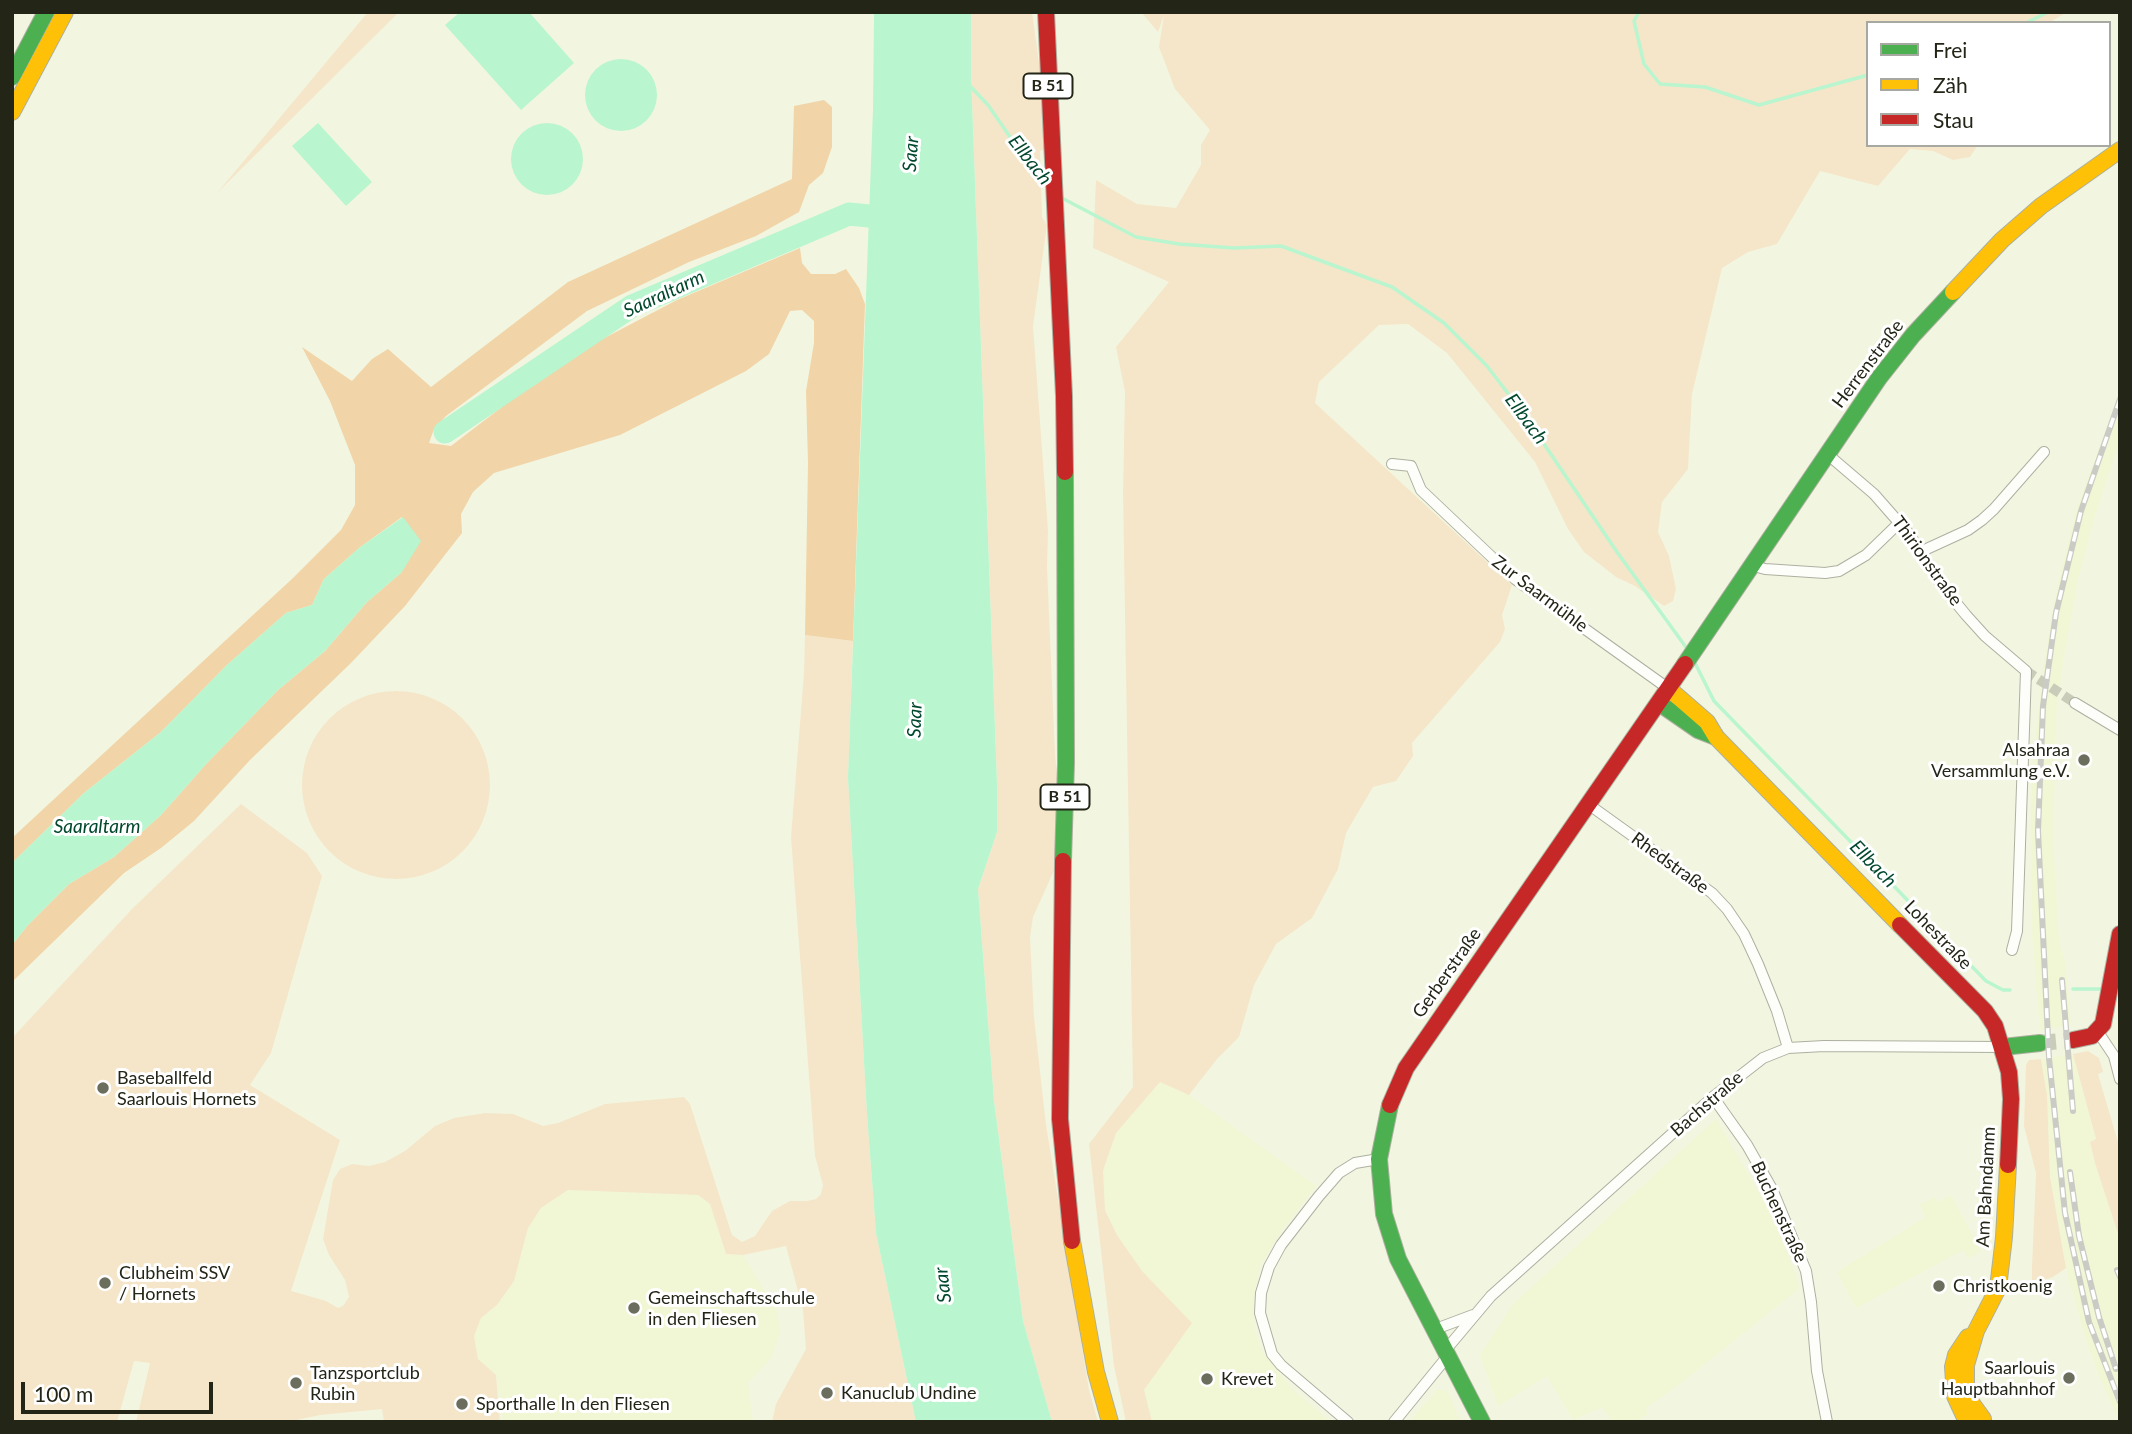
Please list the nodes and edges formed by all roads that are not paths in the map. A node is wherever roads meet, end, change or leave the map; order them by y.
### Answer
1 (46, 12) edge
2 (65, 12) edge
3 (1046, 12) edge
4 (12, 78) edge
5 (12, 112) edge
6 (2120, 150) edge
7 (2044, 452) dead end
8 (1826, 453) junction
9 (1392, 464) dead end
10 (1900, 522) junction
11 (1920, 552) junction
12 (1750, 565) junction
13 (1697, 648) joint
14 (1670, 689) junction
15 (2075, 703) tunnel mouth
16 (1660, 704) junction
17 (2120, 730) edge
18 (1716, 737) junction
19 (1588, 804) junction
20 (2120, 934) edge
21 (2012, 950) dead end
22 (2098, 1032) junction
23 (2073, 1040) tunnel mouth
24 (2040, 1043) tunnel mouth
25 (2003, 1047) junction
26 (1788, 1048) junction
27 (2120, 1079) edge
28 (1713, 1097) junction
29 (1379, 1159) junction
30 (1473, 1315) junction
31 (1433, 1330) junction
32 (1445, 1355) junction
33 (1980, 1421) edge
34 (1110, 1422) edge
35 (1348, 1422) edge
36 (1394, 1422) edge
37 (1482, 1422) edge
38 (1827, 1422) edge

1 - 4 main road
2 - 5 main road
3 - 34 main road, B 51
6 - 8 main road, Herrenstraße
7 - 11 street
8 - 10 street, Thirionstraße
8 - 12 main road, Herrenstraße
9 - 14 street, Zur Saarmühle
10 - 11 street, Thirionstraße
10 - 12 street
11 - 21 street, Thirionstraße
12 - 13 main road, Herrenstraße
13 - 14 main road, Gerberstraße
14 - 16 main road, Gerberstraße
14 - 18 main road, Lohestraße
15 - 17 street
16 - 18 main road, Lohestraße
16 - 19 main road, Gerberstraße
18 - 25 main road, Lohestraße
19 - 26 street, Rhedstraße
19 - 29 main road, Gerberstraße
20 - 22 main road
22 - 23 main road
22 - 27 street
24 - 25 main road
25 - 26 street, Bachstraße
25 - 33 main road, Am Bahndamm
26 - 28 street, Bachstraße
28 - 30 street, Bachstraße
28 - 38 street, Buchenstraße
29 - 31 main road, Gerberstraße
29 - 35 street
30 - 31 street, Bachstraße
30 - 32 street, Bachstraße
31 - 32 main road, Gerberstraße
32 - 36 street, Bachstraße
32 - 37 main road, Gerberstraße

